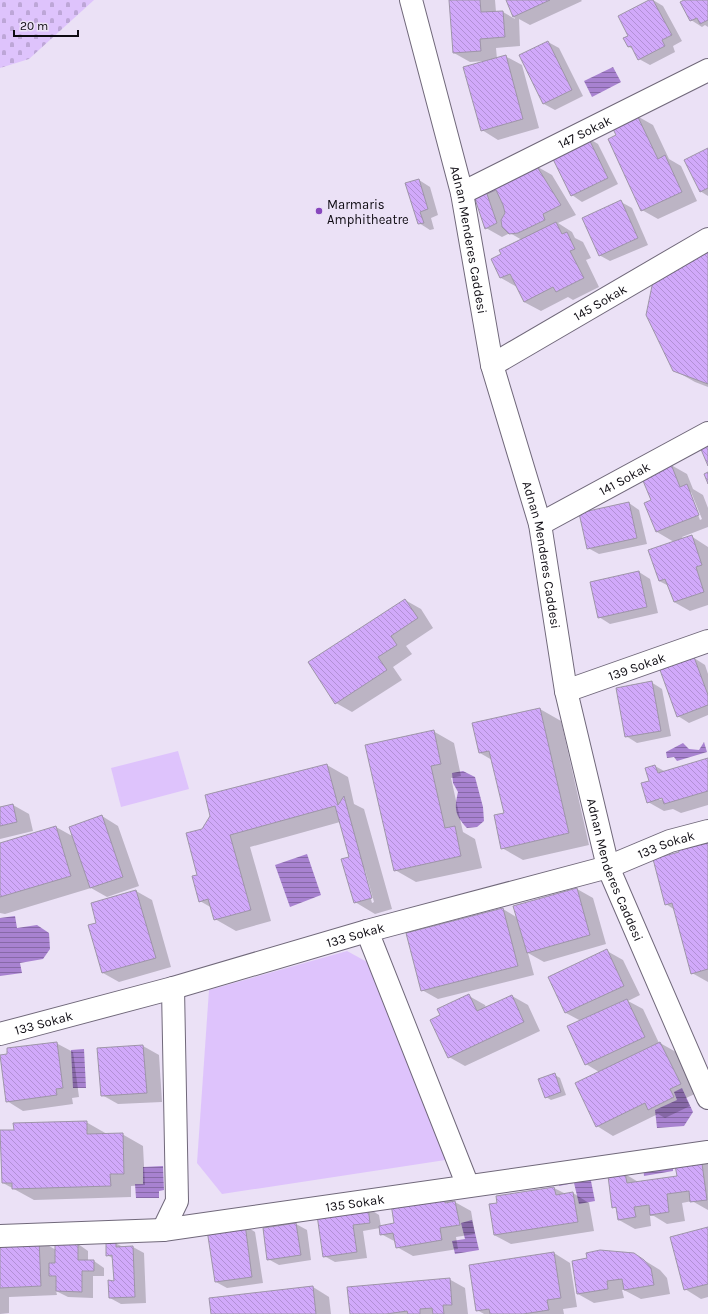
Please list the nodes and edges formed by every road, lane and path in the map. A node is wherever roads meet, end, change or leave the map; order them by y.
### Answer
1 (411, 0) edge
2 (708, 70) edge
3 (462, 193) junction
4 (708, 239) edge
5 (492, 365) junction
6 (708, 433) edge
7 (540, 524) junction
8 (708, 641) edge
9 (566, 691) junction
10 (708, 831) edge
11 (608, 867) junction
12 (367, 931) junction
13 (173, 988) junction
14 (0, 1034) edge
15 (708, 1098) edge
16 (708, 1152) edge
17 (468, 1186) junction
18 (163, 1230) junction
19 (0, 1236) edge

1 - 3 street, Adnan Menderes Caddesi
2 - 3 street, 147 Sokak
3 - 5 street, Adnan Menderes Caddesi
4 - 5 street, 145 Sokak
5 - 7 street, Adnan Menderes Caddesi
6 - 7 street, 141 Sokak
7 - 9 street, Adnan Menderes Caddesi
8 - 9 street, 139 Sokak
9 - 11 street, Adnan Menderes Caddesi
10 - 11 street, 133 Sokak
11 - 12 street, 133 Sokak
11 - 15 street, Adnan Menderes Caddesi
12 - 13 street, 133 Sokak
12 - 17 street
13 - 14 street, 133 Sokak
13 - 18 street
16 - 17 street, 135 Sokak
17 - 18 street, 135 Sokak
18 - 19 street, 135 Sokak

